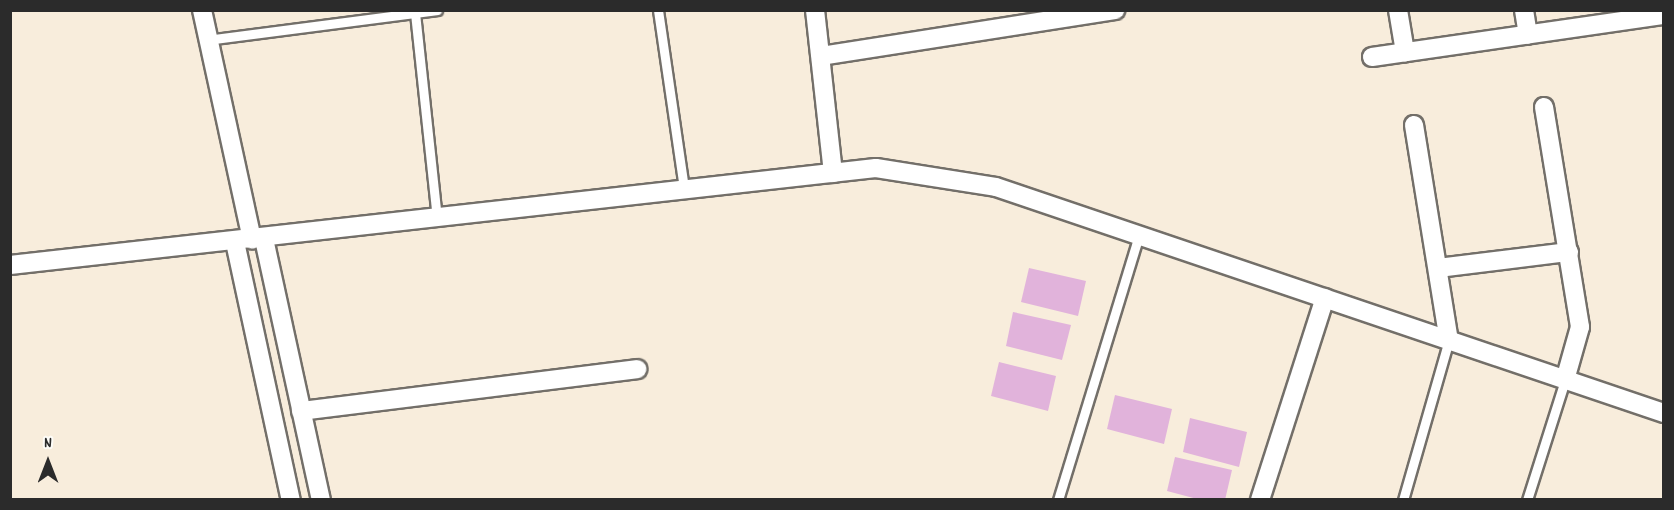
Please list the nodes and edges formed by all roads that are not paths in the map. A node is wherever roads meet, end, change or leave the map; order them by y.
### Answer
1 (202, 10) edge
2 (437, 10) edge
3 (658, 10) edge
4 (816, 10) edge
5 (1115, 10) edge
6 (1398, 10) edge
7 (1524, 10) edge
8 (415, 13) junction
9 (1664, 15) edge
10 (1030, 18) edge
11 (1528, 35) junction
12 (207, 40) junction
13 (1405, 52) junction
14 (821, 56) junction
15 (1372, 57) dead end
16 (1544, 107) dead end
17 (1414, 125) dead end
18 (833, 173) junction
19 (684, 188) junction
20 (437, 218) junction
21 (1139, 235) junction
22 (250, 240) junction
23 (1569, 252) junction
24 (10, 266) edge
25 (1438, 268) junction
26 (1325, 298) junction
27 (1449, 340) junction
28 (637, 369) dead end
29 (1565, 380) junction
30 (301, 411) junction
31 (1664, 413) edge
32 (291, 500) edge
33 (321, 500) edge
34 (1058, 500) edge
35 (1260, 500) edge
36 (1403, 500) edge
37 (1527, 500) edge

1 - 12 street
2 - 8 lane
3 - 19 lane
4 - 14 street
5 - 10 street
6 - 13 street
7 - 11 street
8 - 12 lane
8 - 20 lane
9 - 11 street
10 - 14 street
11 - 13 street
12 - 22 street
13 - 15 street
14 - 18 street
16 - 23 street
17 - 25 street
18 - 19 street
18 - 21 street
19 - 20 street
20 - 22 street
21 - 26 street
21 - 34 lane
22 - 24 street
22 - 30 street
22 - 32 street
23 - 25 street
23 - 29 street
25 - 27 street
26 - 27 street
26 - 35 street
27 - 29 street
27 - 36 lane
28 - 30 street
29 - 31 street
29 - 37 lane
30 - 33 street

